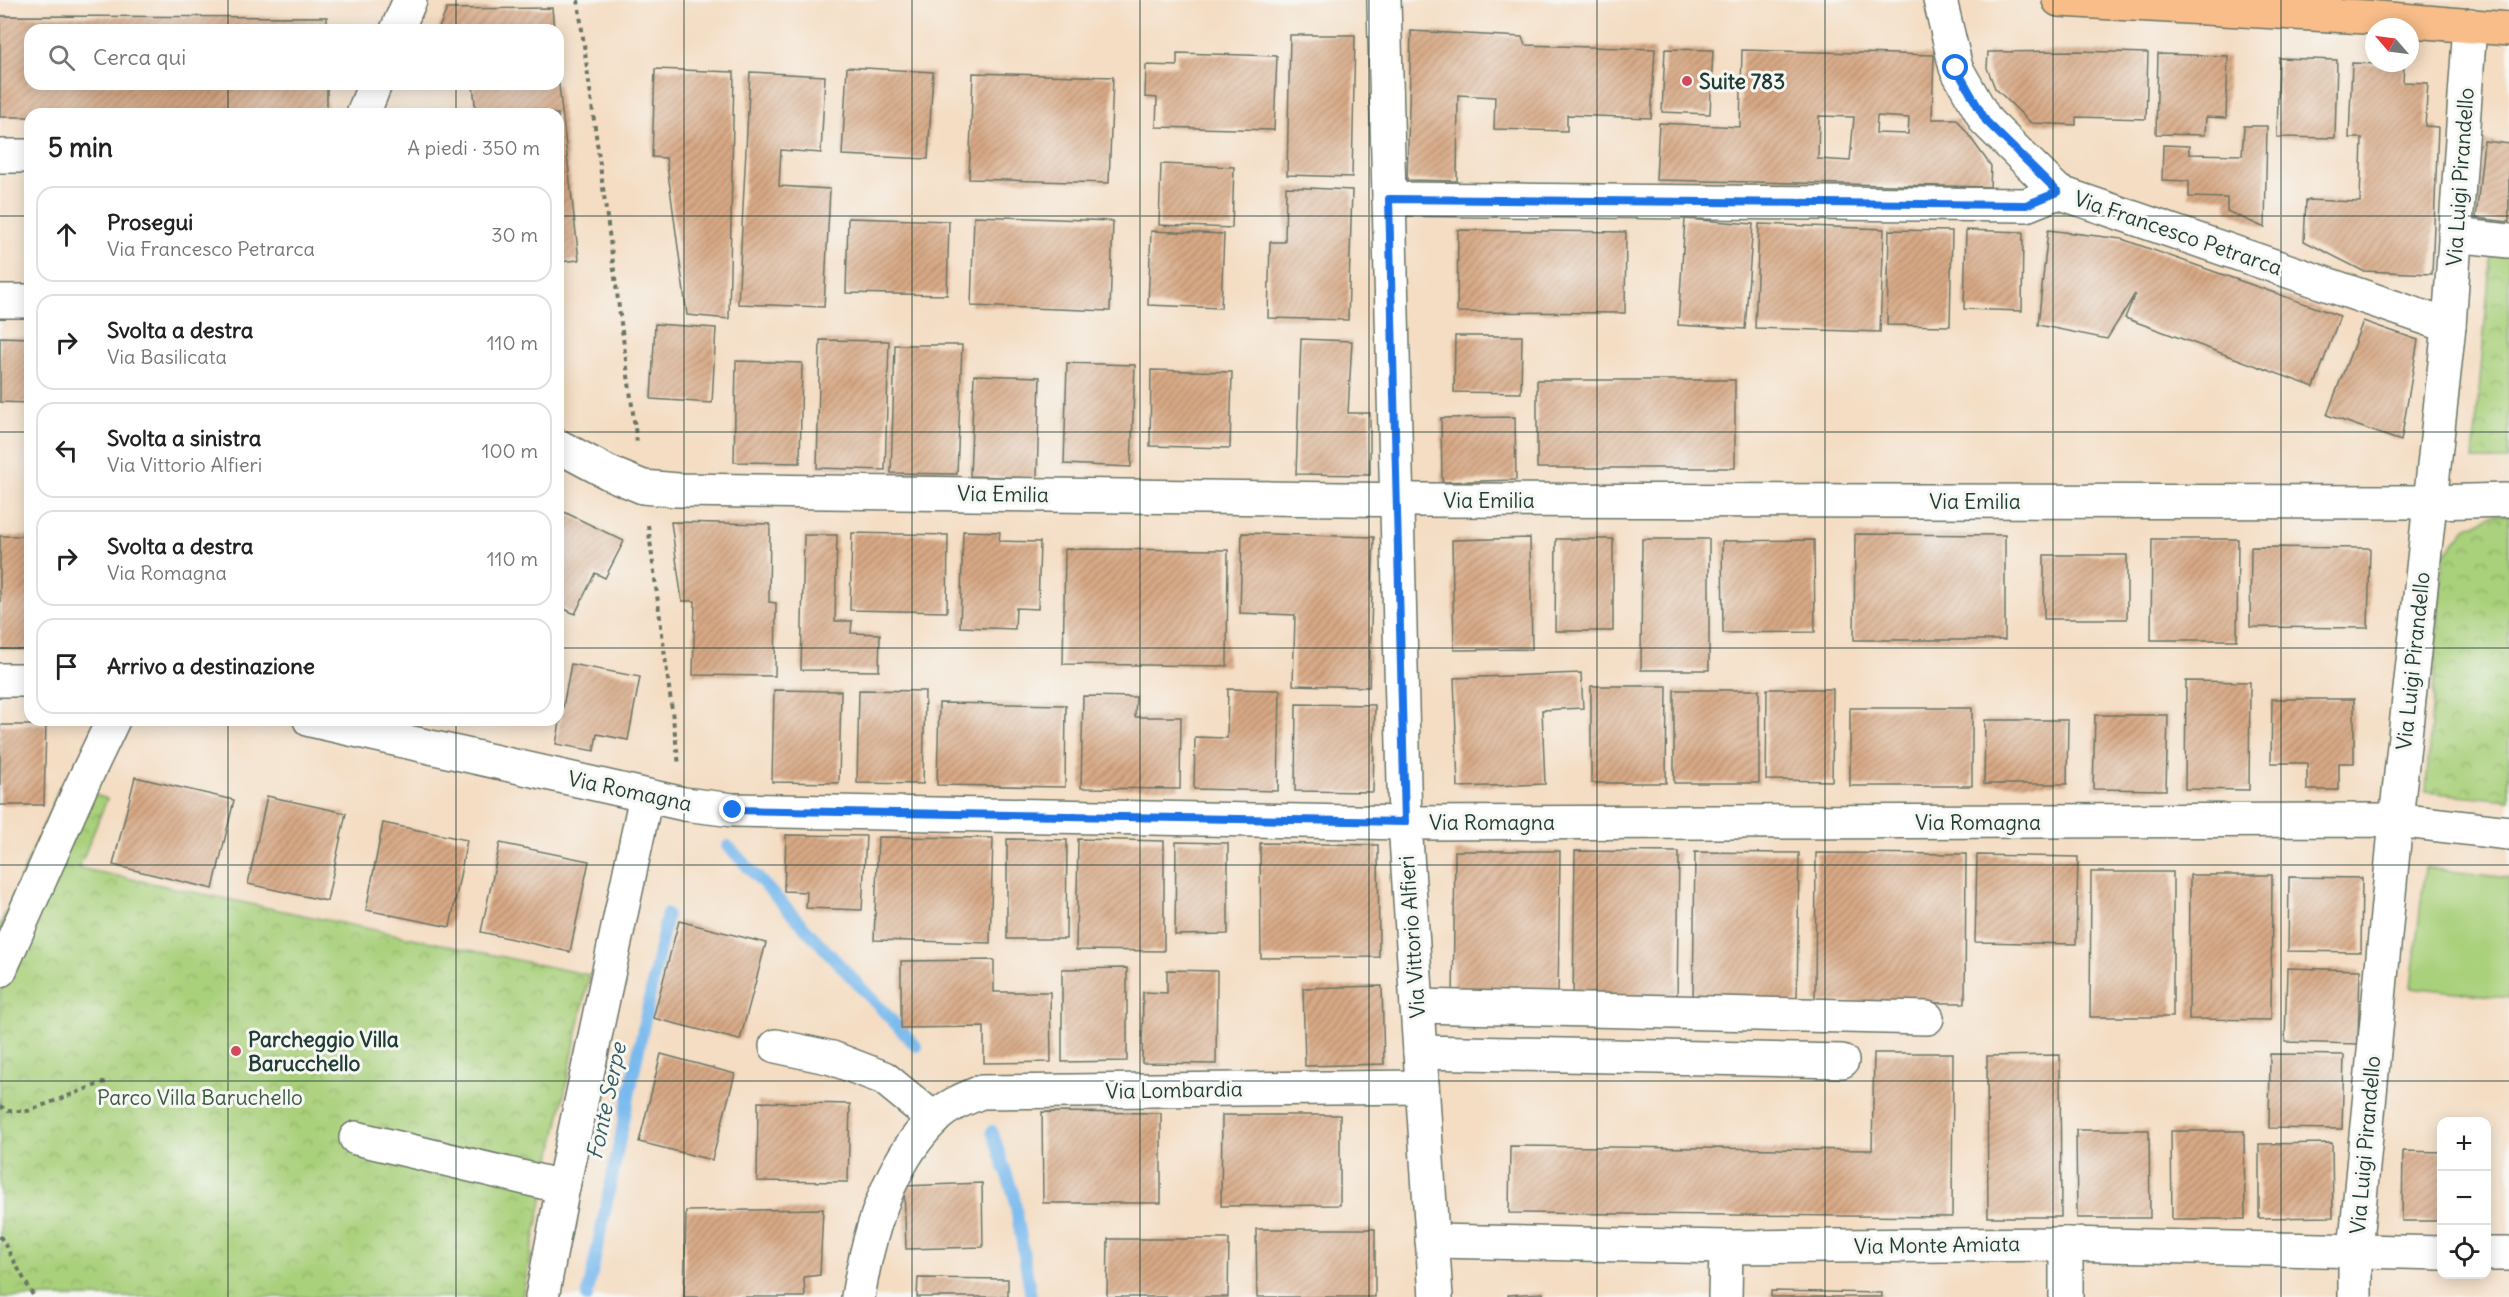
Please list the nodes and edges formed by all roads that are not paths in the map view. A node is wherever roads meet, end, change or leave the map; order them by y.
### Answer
1 (410, 0) edge
2 (1384, 0) edge
3 (1940, 0) edge
4 (2059, 0) edge
5 (2367, 8) edge
6 (400, 24) edge
7 (2470, 25) junction
8 (2509, 29) edge
9 (373, 90) edge
10 (365, 108) edge
11 (0, 156) edge
12 (24, 156) edge
13 (2058, 192) junction
14 (1389, 199) junction
15 (2455, 235) junction
16 (2509, 242) edge
17 (0, 301) edge
18 (24, 301) edge
19 (2449, 326) junction
20 (564, 449) edge
21 (1397, 500) junction
22 (2509, 500) edge
23 (2430, 501) junction
24 (0, 680) edge
25 (24, 680) edge
26 (110, 726) edge
27 (336, 726) edge
28 (646, 796) junction
29 (2396, 820) junction
30 (1405, 822) junction
31 (2509, 833) edge
32 (0, 970) edge
33 (1417, 1006) junction
34 (1927, 1018) dead end
35 (776, 1046) dead end
36 (1420, 1052) junction
37 (1842, 1061) dead end
38 (1422, 1087) junction
39 (934, 1119) junction
40 (356, 1138) dead end
41 (563, 1187) junction
42 (1432, 1241) junction
43 (2066, 1244) junction
44 (1726, 1247) junction
45 (2355, 1251) junction
46 (2437, 1253) edge
47 (2491, 1254) edge
48 (2509, 1254) edge
49 (542, 1297) edge
50 (858, 1297) edge
51 (1436, 1297) edge
52 (1725, 1297) edge
53 (2066, 1297) edge
54 (2355, 1297) edge

1 - 6 street
2 - 14 street, Via Vittorio Alfieri
3 - 13 street, Via Francesco Petrarca
4 - 5 main road
5 - 7 main road
7 - 8 main road
7 - 15 street, Via Luigi Pirandello
9 - 10 street
11 - 12 street
13 - 14 street
13 - 19 street, Via Francesco Petrarca
14 - 21 street, Via Vittorio Alfieri
15 - 16 street
15 - 19 street, Via Luigi Pirandello
17 - 18 street
19 - 23 street, Via Luigi Pirandello
20 - 21 street, Via Emilia
21 - 23 street, Via Emilia
21 - 30 street, Via Vittorio Alfieri
22 - 23 street, Via Emilia
23 - 29 street, Via Luigi Pirandello
24 - 25 street
26 - 32 street
27 - 28 street, Via Romagna
28 - 30 street, Via Romagna
28 - 41 street
29 - 30 street, Via Romagna
29 - 31 street, Via Romagna
29 - 45 street, Via Luigi Pirandello
30 - 33 street, Via Vittorio Alfieri
33 - 34 street
33 - 36 street, Via Vittorio Alfieri
35 - 39 street
36 - 37 street
36 - 38 street, Via Vittorio Alfieri
38 - 39 street, Via Lombardia
38 - 42 street, Via Vittorio Alfieri
39 - 50 street, Via Lombardia
40 - 41 street
41 - 49 street
42 - 44 street, Via Monte Amiata
42 - 51 street, Via Vittorio Alfieri
43 - 44 street, Via Monte Amiata
43 - 45 street, Via Monte Amiata
43 - 53 street
44 - 52 street
45 - 46 street, Via Monte Amiata
45 - 54 street, Via Luigi Pirandello
47 - 48 street

